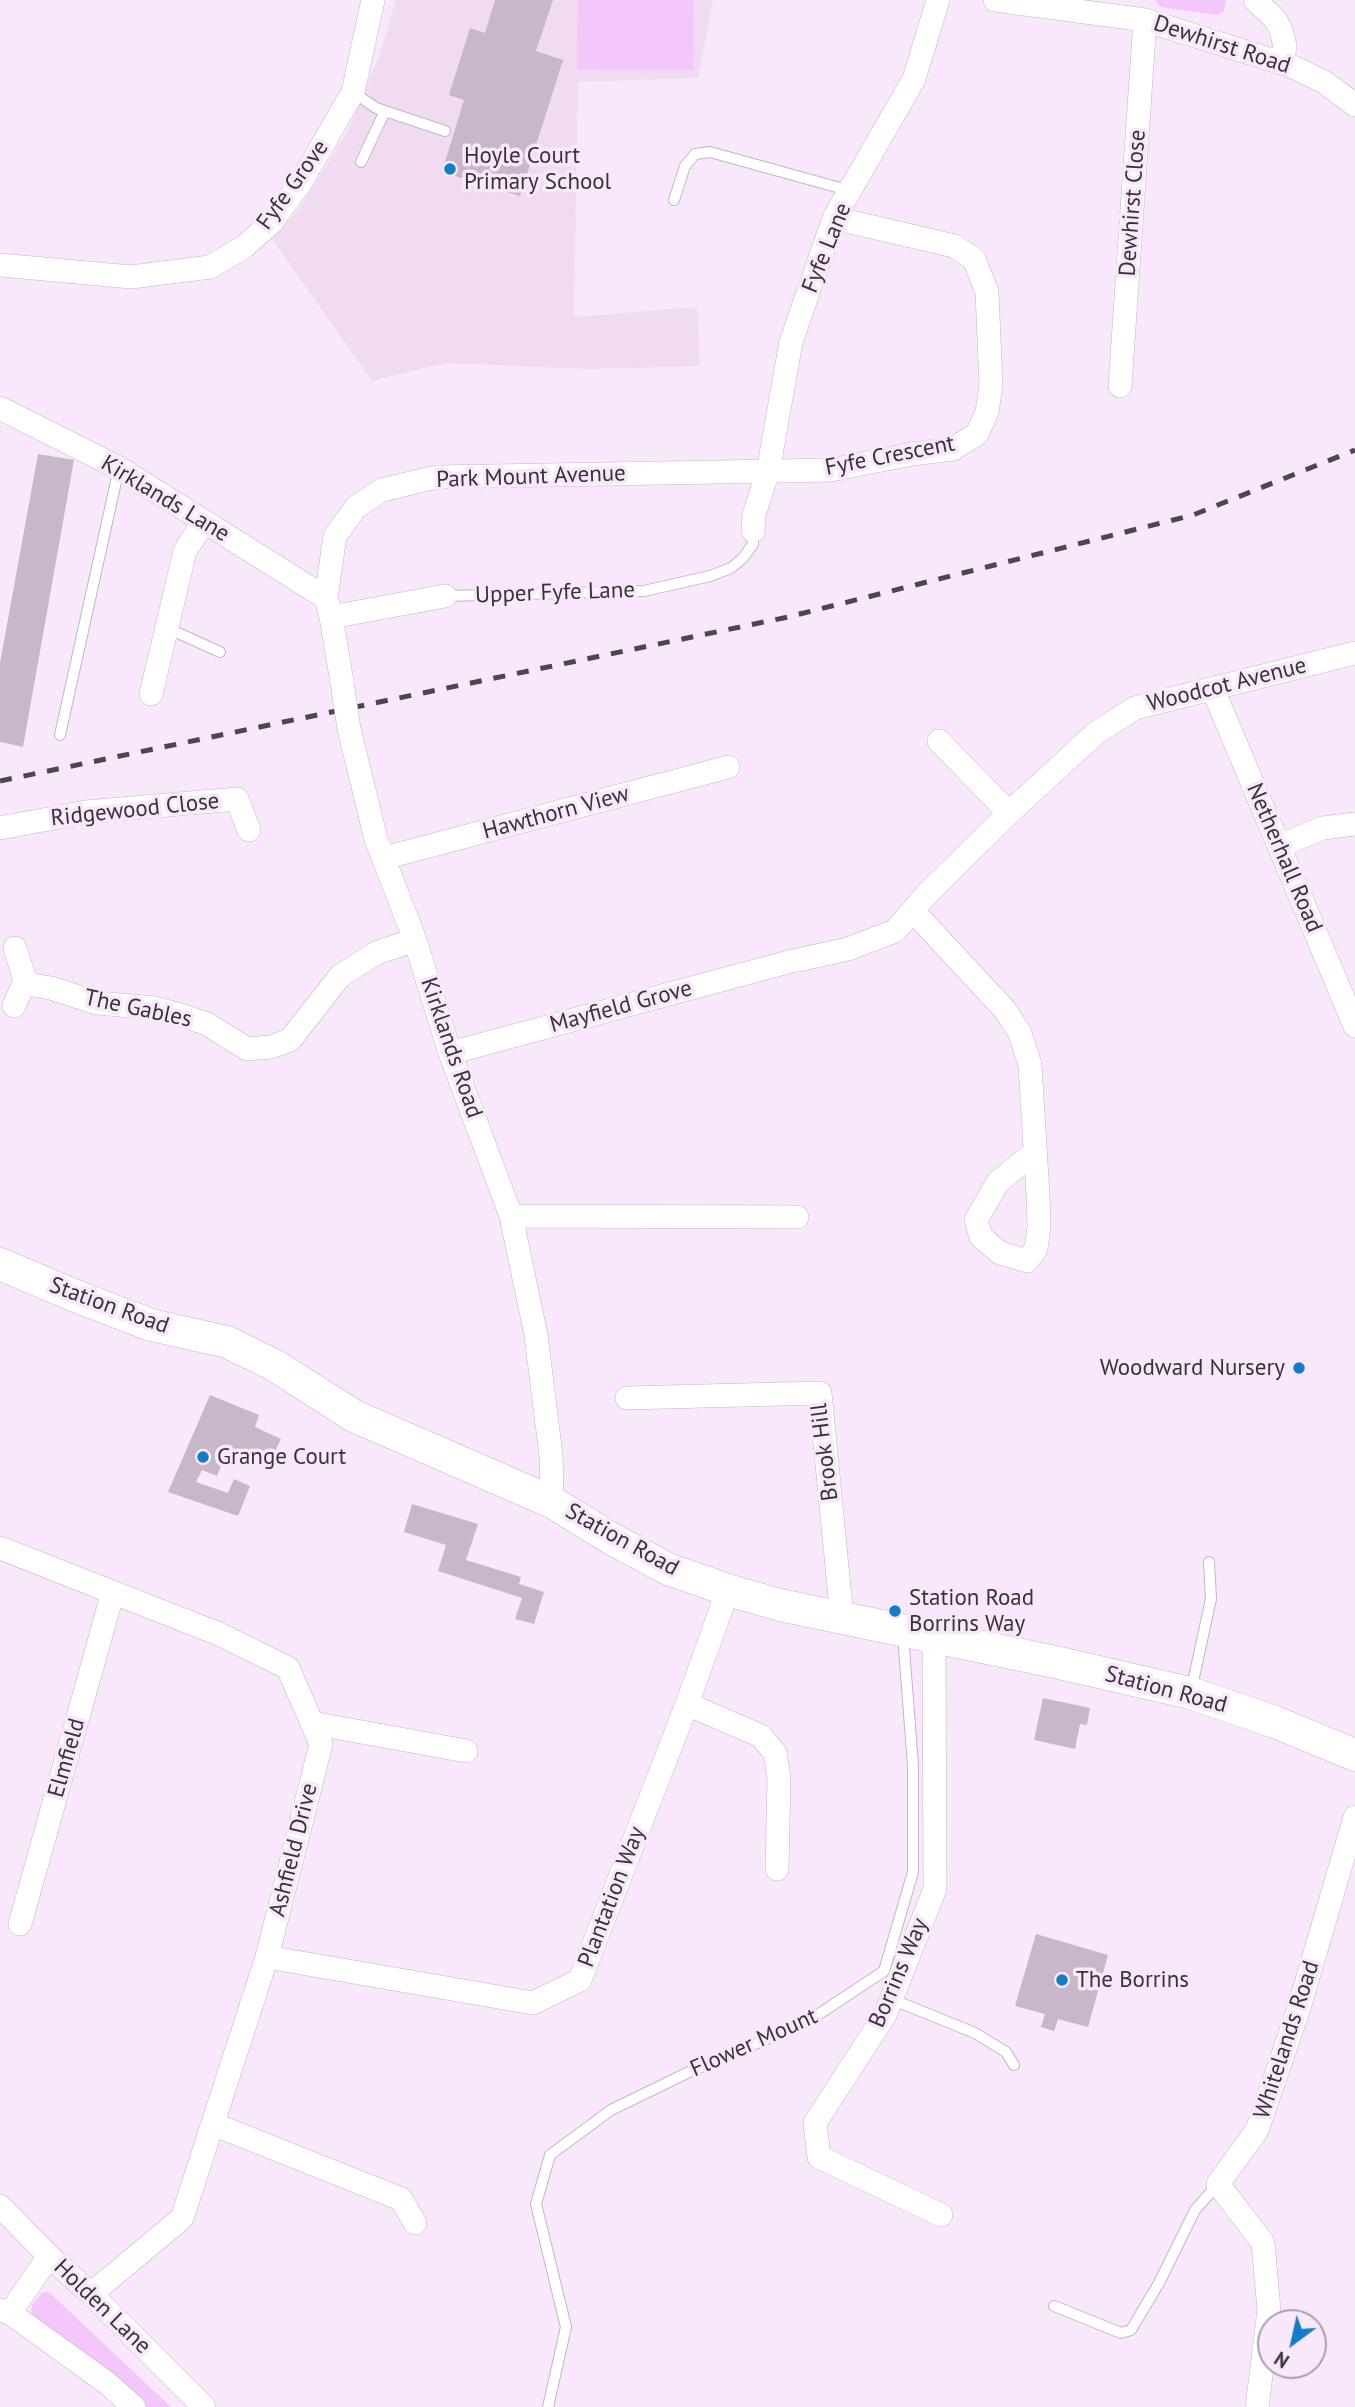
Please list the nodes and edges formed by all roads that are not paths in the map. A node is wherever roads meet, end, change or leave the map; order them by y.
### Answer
1 (373, 0) edge
2 (938, 0) edge
3 (995, 0) edge
4 (1255, 0) edge
5 (1145, 20) junction
6 (1282, 63) junction
7 (353, 92) junction
8 (1355, 105) edge
9 (385, 111) junction
10 (445, 131) dead end
11 (361, 162) dead end
12 (851, 191) junction
13 (674, 200) dead end
14 (834, 218) junction
15 (0, 265) edge
16 (1120, 386) dead end
17 (0, 408) edge
18 (119, 468) junction
19 (768, 471) junction
20 (204, 521) junction
21 (753, 531) joint
22 (445, 596) joint
23 (329, 607) junction
24 (167, 628) junction
25 (220, 652) dead end
26 (1355, 653) edge
27 (1213, 690) junction
28 (151, 694) dead end
29 (60, 735) dead end
30 (939, 741) dead end
31 (728, 767) dead end
32 (1009, 813) junction
33 (1355, 824) edge
34 (0, 828) edge
35 (249, 830) dead end
36 (1279, 846) junction
37 (384, 858) junction
38 (913, 911) junction
39 (415, 940) junction
40 (15, 948) dead end
41 (795, 961) joint
42 (25, 980) junction
43 (14, 1006) dead end
44 (1355, 1026) edge
45 (450, 1053) junction
46 (1035, 1153) junction
47 (511, 1216) junction
48 (797, 1217) dead end
49 (0, 1264) edge
50 (627, 1398) dead end
51 (552, 1502) junction
52 (0, 1548) edge
53 (1209, 1562) dead end
54 (728, 1590) junction
55 (113, 1592) junction
56 (842, 1618) junction
57 (903, 1632) junction
58 (934, 1639) junction
59 (1190, 1693) junction
60 (687, 1704) junction
61 (312, 1723) junction
62 (466, 1751) dead end
63 (1355, 1755) edge
64 (1355, 1817) edge
65 (777, 1869) dead end
66 (20, 1924) dead end
67 (267, 1957) junction
68 (891, 2000) junction
69 (1014, 2065) dead end
70 (213, 2124) junction
71 (1218, 2184) junction
72 (0, 2206) edge
73 (941, 2215) dead end
74 (415, 2223) dead end
75 (49, 2256) junction
76 (91, 2294) junction
77 (1054, 2306) dead end
78 (5, 2311) edge
79 (134, 2407) edge
80 (204, 2407) edge
81 (548, 2407) edge
82 (1256, 2407) edge

1 - 7 street, Fyfe Grove
2 - 12 street, Fyfe Lane
3 - 5 street, Dewhirst Road
4 - 6 street
5 - 6 street, Dewhirst Road
5 - 16 street, Dewhirst Close
6 - 8 street, Dewhirst Road
7 - 9 lane
7 - 15 street, Fyfe Grove
9 - 10 lane
9 - 11 lane
12 - 13 lane
12 - 14 street, Fyfe Lane
14 - 19 street, Fyfe Lane
14 - 19 street, Fyfe Crescent
17 - 18 street, Kirklands Lane
18 - 20 street, Kirklands Lane
18 - 29 lane
19 - 21 street, Fyfe Lane
19 - 23 street, Park Mount Avenue
20 - 23 street, Kirklands Lane
20 - 24 street
21 - 22 lane, Upper Fyfe Lane
22 - 23 street, Upper Fyfe Lane
23 - 37 street, Kirklands Road, bridge
24 - 25 lane
24 - 28 street
26 - 27 street, Woodcot Avenue
27 - 32 street, Woodcot Avenue
27 - 36 street, Netherhall Road
30 - 32 street
31 - 37 street, Hawthorn View
32 - 38 street, Woodcot Avenue
33 - 36 street
34 - 35 street, Ridgewood Close
36 - 44 street, Netherhall Road
37 - 39 street, Kirklands Road
38 - 41 street, Woodcot Avenue
38 - 46 street
39 - 42 street, The Gables
39 - 45 street, Kirklands Road
40 - 42 street
41 - 45 street, Mayfield Grove
42 - 43 street
45 - 47 street, Kirklands Road
46 - 46 street
47 - 48 street
47 - 51 street, Kirklands Road
49 - 51 street, Station Road
50 - 56 street, Brook Hill
51 - 54 street, Station Road
52 - 55 street, Ashfield Drive
53 - 59 lane
54 - 56 street, Station Road
54 - 60 street, Plantation Way
55 - 61 street, Ashfield Drive
55 - 66 street, Elmfield
56 - 57 street, Station Road
57 - 58 street, Station Road
57 - 81 lane, Flower Mount
58 - 59 street, Station Road
58 - 68 street, Borrins Way
59 - 63 street, Station Road
60 - 65 street
60 - 67 street, Plantation Way
61 - 62 street
61 - 67 street, Ashfield Drive
64 - 71 street, Whitelands Road
67 - 70 street, Ashfield Drive
68 - 69 lane
68 - 73 street, Borrins Way
70 - 74 street
70 - 76 street, Ashfield Drive
71 - 77 lane
71 - 82 street
72 - 75 street, Holden Lane
75 - 76 street, Holden Lane
75 - 78 street
76 - 80 street, Holden Lane
78 - 79 street

